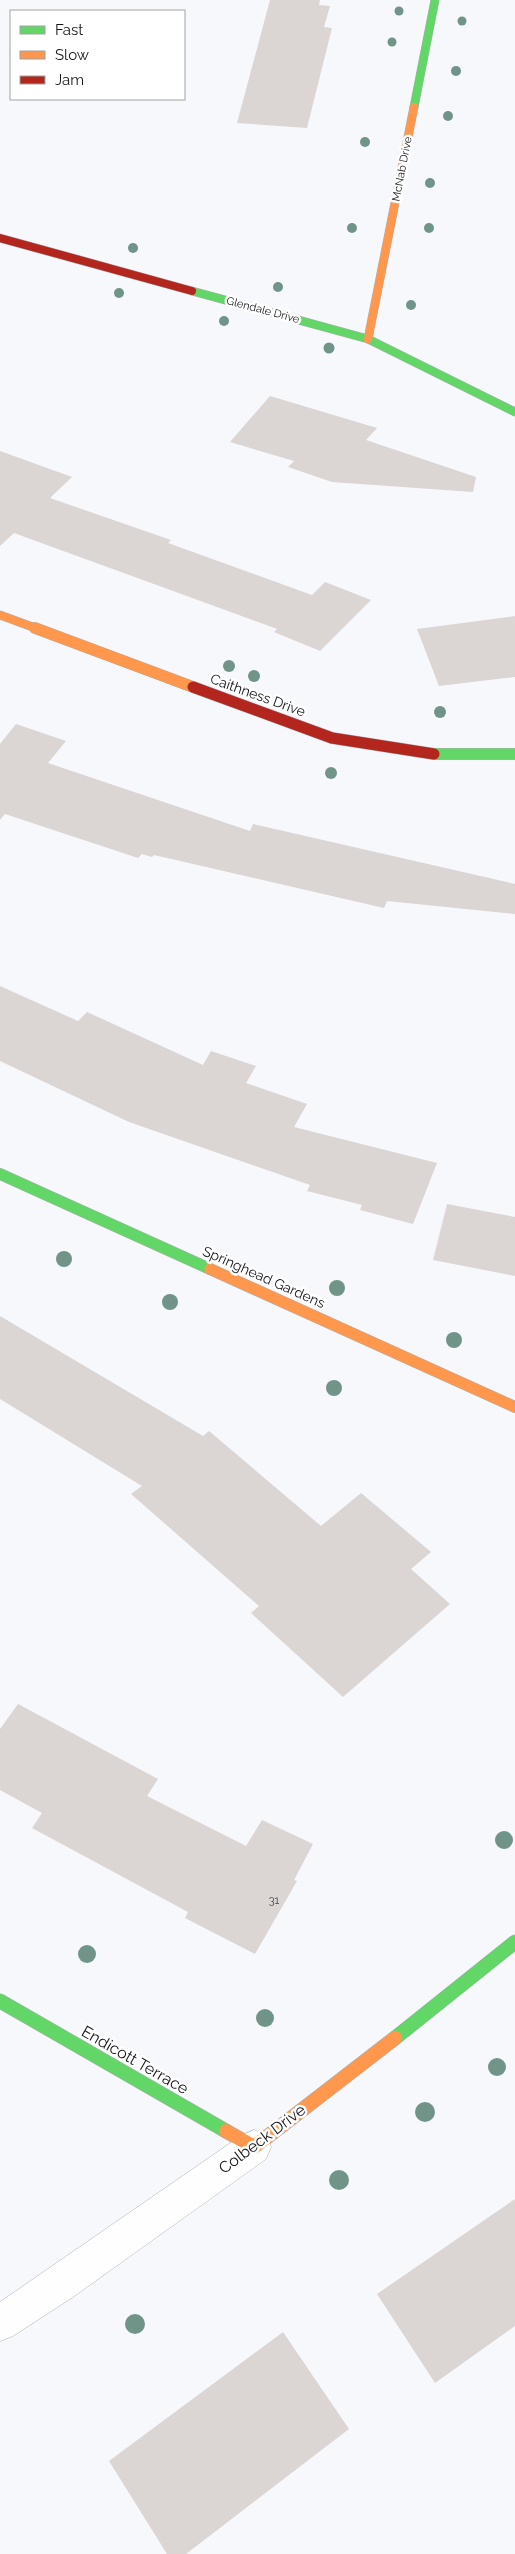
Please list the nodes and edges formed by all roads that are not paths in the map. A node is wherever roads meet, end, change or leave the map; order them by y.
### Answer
1 (435, 0) edge
2 (0, 238) edge
3 (368, 338) junction
4 (515, 412) edge
5 (0, 615) edge
6 (515, 754) edge
7 (0, 1174) edge
8 (515, 1408) edge
9 (515, 1942) edge
10 (0, 2001) edge
11 (254, 2147) junction
12 (0, 2323) edge

1 - 3 street, McNab Drive
2 - 3 street, Glendale Drive
3 - 4 street, Glendale Drive
5 - 6 street, Caithness Drive
7 - 8 street, Springhead Gardens
9 - 11 street, Colbeck Drive
10 - 11 street, Endicott Terrace
11 - 12 street, Colbeck Drive

